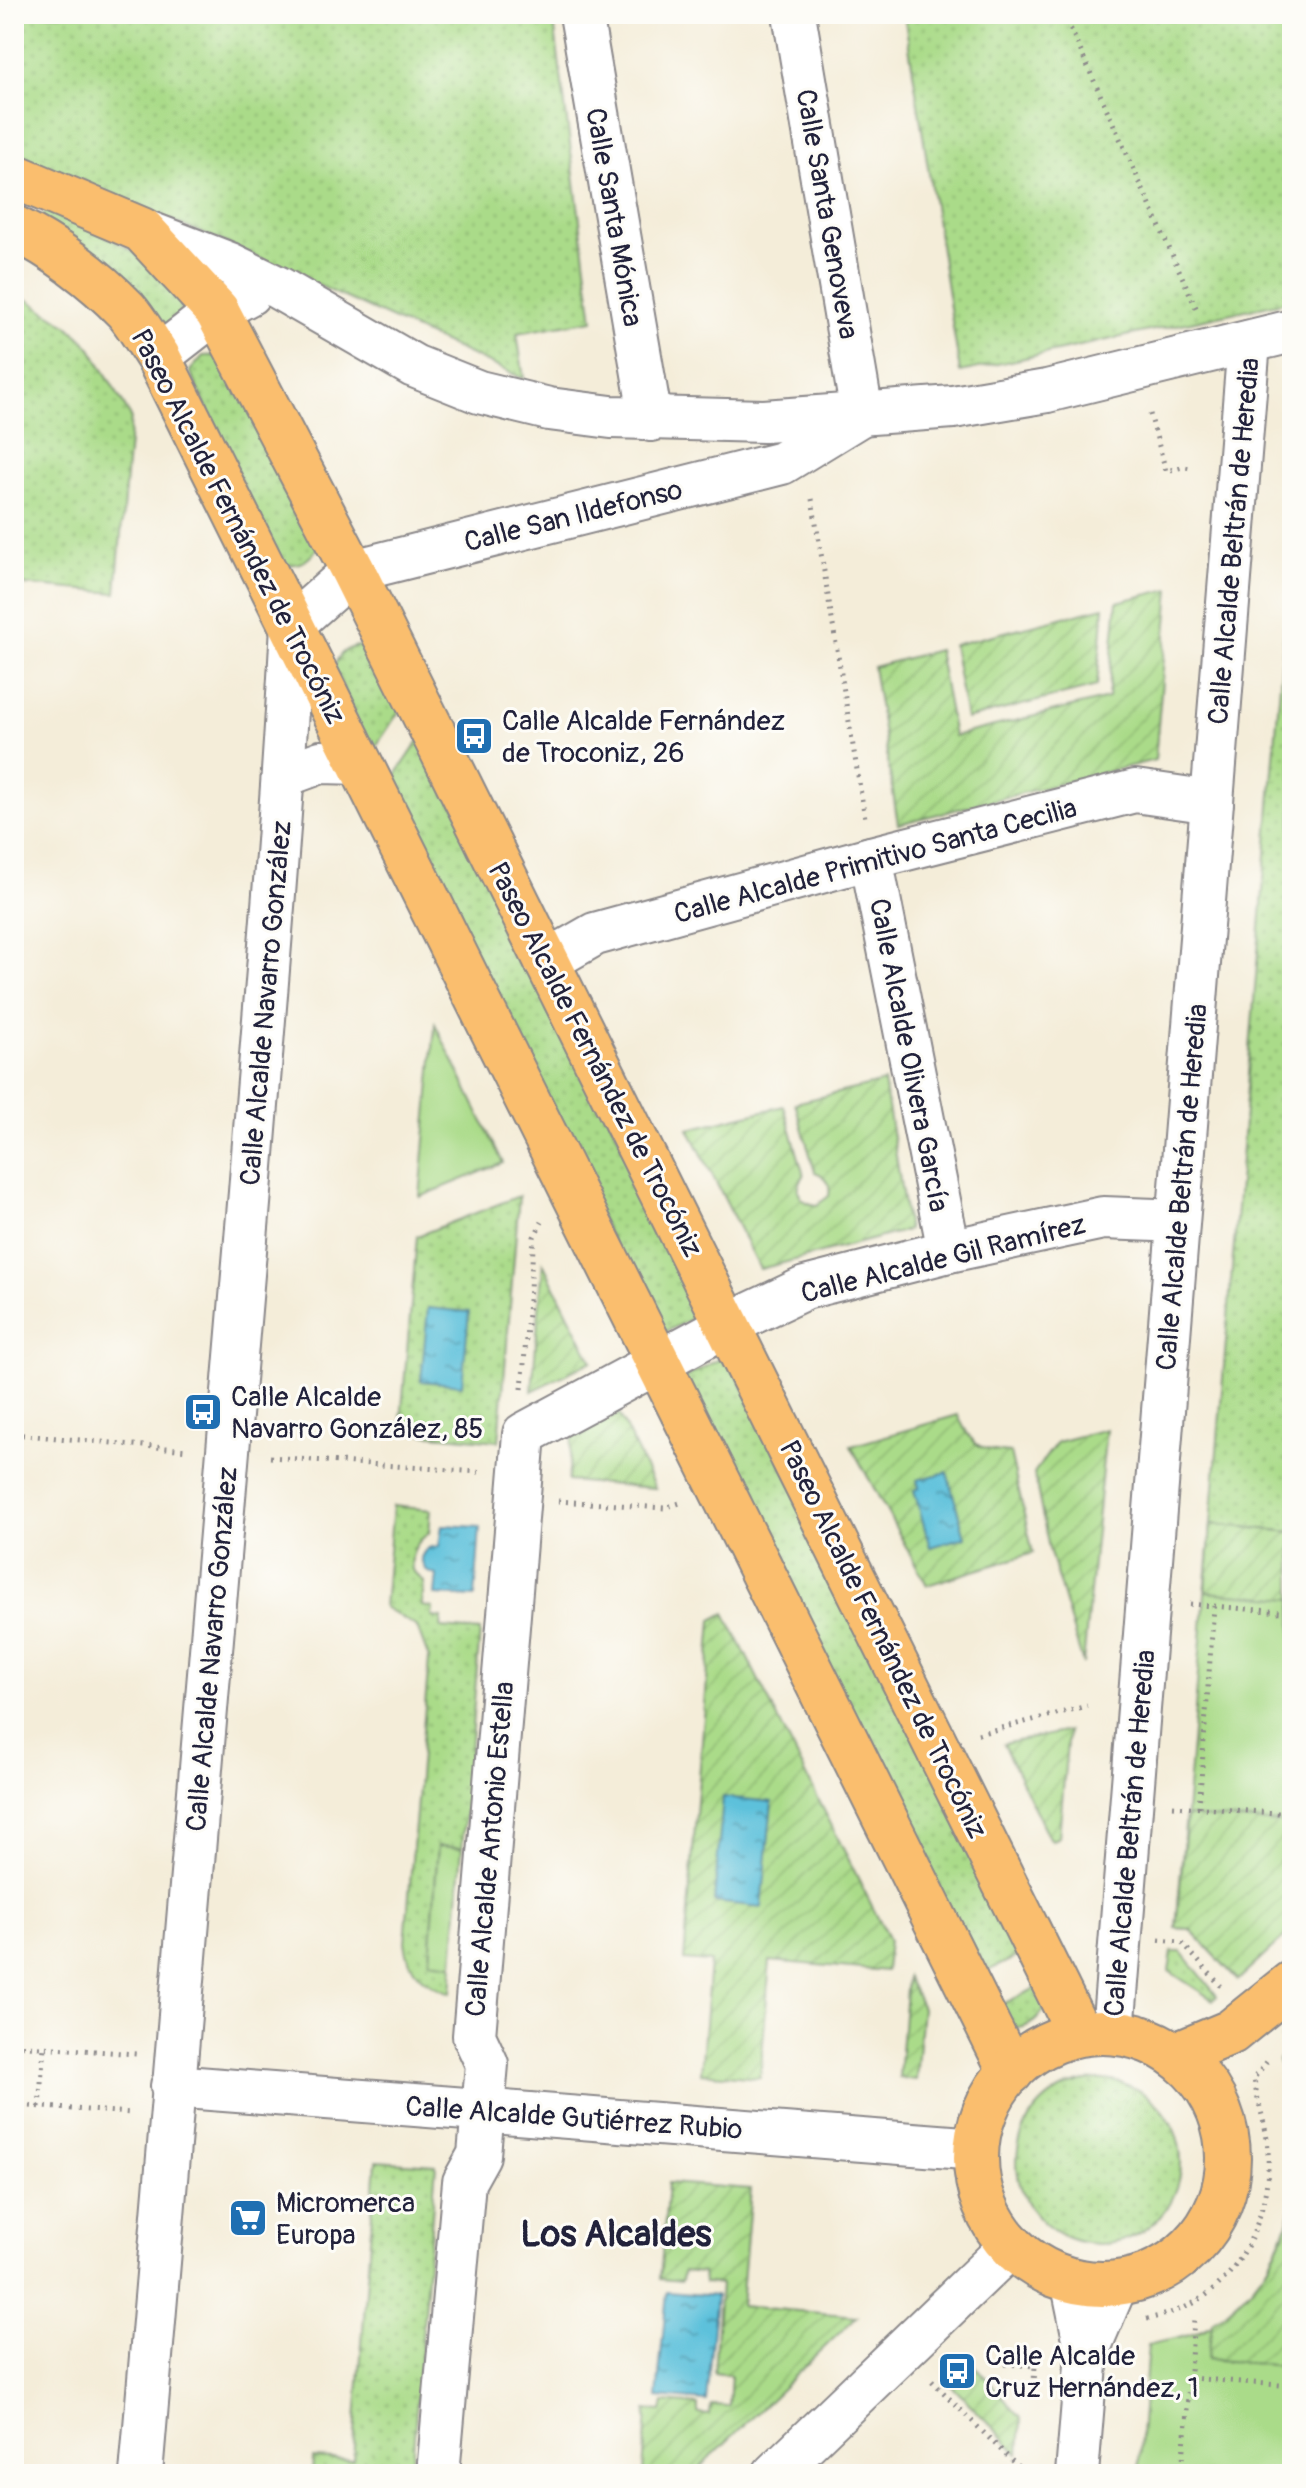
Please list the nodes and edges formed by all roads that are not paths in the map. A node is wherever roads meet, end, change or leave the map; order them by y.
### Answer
1 (581, 14) edge
2 (794, 14) edge
3 (14, 176) edge
4 (14, 228) edge
5 (142, 230) junction
6 (277, 287) junction
7 (217, 311) junction
8 (1292, 331) edge
9 (1232, 346) junction
10 (158, 357) junction
11 (862, 414) junction
12 (651, 420) junction
13 (353, 571) junction
14 (292, 625) junction
15 (360, 763) junction
16 (283, 776) junction
17 (1212, 802) junction
18 (871, 858) junction
19 (546, 962) junction
20 (1156, 1220) dead end
21 (949, 1251) junction
22 (729, 1324) junction
23 (659, 1363) junction
24 (524, 1434) joint
25 (1292, 1983) edge
26 (1231, 2032) junction
27 (1096, 2033) junction
28 (1176, 2055) junction
29 (1011, 2072) junction
30 (172, 2086) junction
31 (1206, 2086) junction
32 (483, 2110) junction
33 (977, 2149) junction
34 (1012, 2245) junction
35 (1072, 2280) junction
36 (1117, 2283) junction
37 (1087, 2353) junction
38 (141, 2474) edge
39 (438, 2474) edge
40 (774, 2474) edge
41 (1077, 2474) edge

1 - 12 street, Calle Santa Mónica
2 - 11 street, Calle Santa Genoveva
3 - 5 main road, Paseo Alcalde Fernández de Trocóniz
4 - 10 main road, Paseo Alcalde Fernández de Trocóniz
5 - 6 street, Calle San Ildefonso
5 - 7 main road, Paseo Alcalde Fernández de Trocóniz
6 - 7 street
6 - 12 street, Calle San Ildefonso
7 - 10 street
7 - 13 main road, Paseo Alcalde Fernández de Trocóniz
8 - 9 street, Calle San Ildefonso
9 - 11 street, Calle San Ildefonso
9 - 17 street, Calle Alcalde Beltrán de Heredia
10 - 14 main road, Paseo Alcalde Fernández de Trocóniz
11 - 12 street, Calle San Ildefonso
11 - 13 street, Calle San Ildefonso
13 - 14 street, Calle San Ildefonso
13 - 19 main road, Paseo Alcalde Fernández de Trocóniz
14 - 15 main road, Paseo Alcalde Fernández de Trocóniz
14 - 16 street, Calle Alcalde Navarro González
15 - 16 street
15 - 23 main road, Paseo Alcalde Fernández de Trocóniz
16 - 30 street, Calle Alcalde Navarro González
17 - 18 street, Calle Alcalde Primitivo Santa Cecilia
17 - 27 street, Calle Alcalde Beltrán de Heredia
18 - 19 street, Calle Alcalde Primitivo Santa Cecilia
18 - 21 street, Calle Alcalde Olivera García
19 - 22 main road, Paseo Alcalde Fernández de Trocóniz
20 - 21 street, Calle Alcalde Gil Ramírez
21 - 22 street, Calle Alcalde Gil Ramírez
22 - 23 street, Calle Alcalde Gil Ramírez
22 - 27 main road, Paseo Alcalde Fernández de Trocóniz
23 - 24 street, Calle Alcalde Gil Ramírez
23 - 29 main road, Paseo Alcalde Fernández de Trocóniz
24 - 32 street, Calle Alcalde Antonio Estella
25 - 26 main road
26 - 28 main road
26 - 31 main road
27 - 28 main road
27 - 29 main road
28 - 31 main road
29 - 33 main road
30 - 32 street, Calle Alcalde Gutiérrez Rubio
30 - 38 street, Calle Alcalde Navarro González
31 - 36 main road
32 - 33 street, Calle Alcalde Gutiérrez Rubio
32 - 39 street, Calle Alcalde Antonio Estella
33 - 34 main road
34 - 35 main road
34 - 40 street
35 - 36 main road
35 - 37 street
36 - 37 street
37 - 41 street

